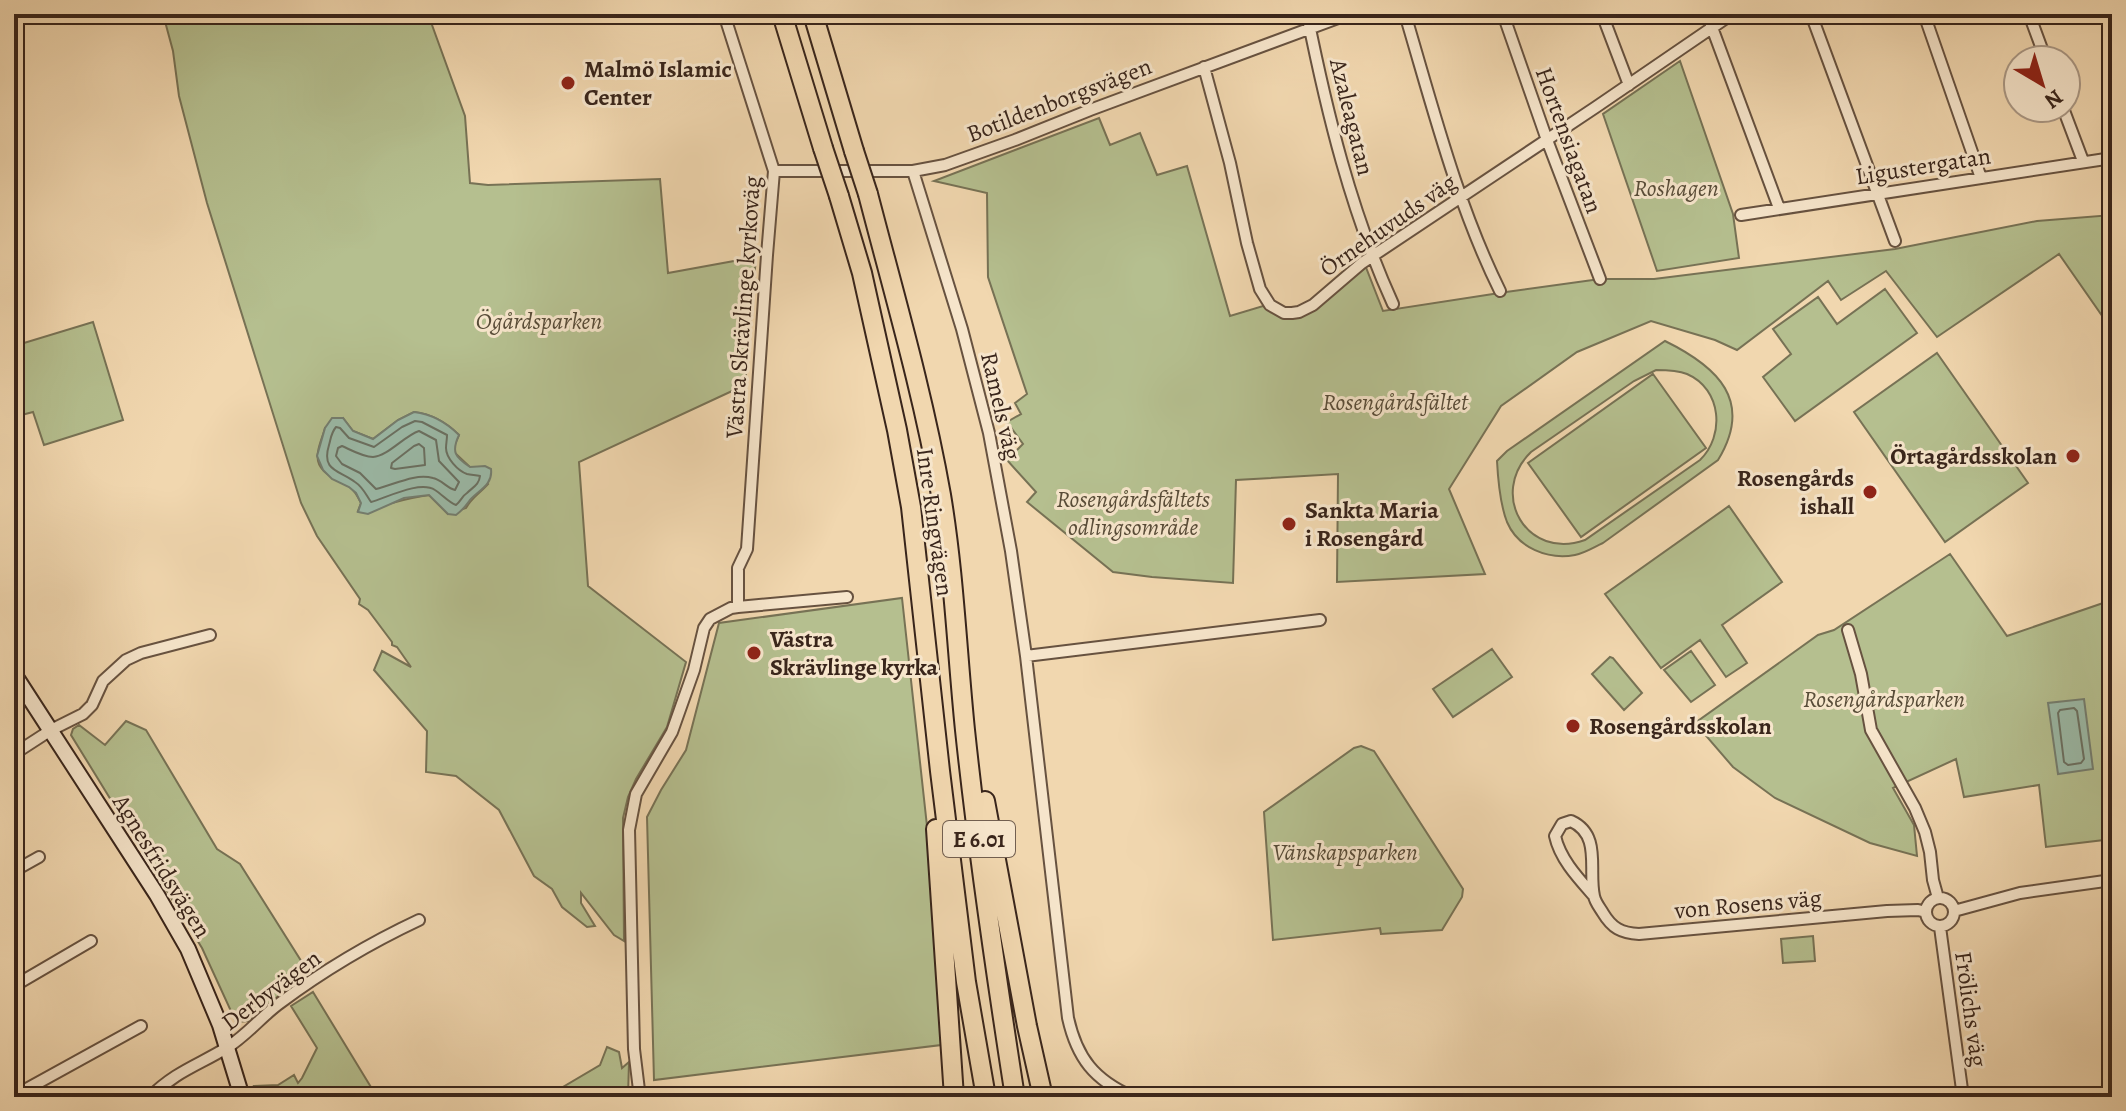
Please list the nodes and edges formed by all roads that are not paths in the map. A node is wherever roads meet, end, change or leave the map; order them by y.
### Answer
1 (724, 14) edge
2 (782, 14) edge
3 (813, 14) edge
4 (1307, 14) edge
5 (1349, 14) edge
6 (1405, 14) edge
7 (1503, 14) edge
8 (1602, 14) edge
9 (1707, 14) edge
10 (1732, 14) edge
11 (1811, 14) edge
12 (1924, 14) edge
13 (2029, 14) edge
14 (1712, 27) junction
15 (1310, 28) junction
16 (2040, 44) edge
17 (1204, 67) junction
18 (1629, 85) junction
19 (2069, 124) edge
20 (1547, 140) junction
21 (2112, 158) edge
22 (2083, 161) junction
23 (774, 171) junction
24 (913, 171) junction
25 (1981, 178) junction
26 (1879, 193) junction
27 (1460, 198) junction
28 (1779, 208) junction
29 (1741, 215) dead end
30 (1895, 241) dead end
31 (1372, 257) junction
32 (1600, 279) dead end
33 (1500, 291) dead end
34 (1393, 304) dead end
35 (847, 597) dead end
36 (738, 607) junction
37 (1320, 620) dead end
38 (1848, 630) dead end
39 (210, 635) dead end
40 (1026, 656) junction
41 (14, 674) edge
42 (51, 730) junction
43 (965, 730) junction
44 (14, 754) edge
45 (940, 771) junction
46 (39, 857) dead end
47 (14, 871) edge
48 (2112, 880) edge
49 (1594, 896) junction
50 (1938, 898) junction
51 (1954, 911) junction
52 (1926, 912) junction
53 (419, 920) dead end
54 (1940, 927) junction
55 (91, 941) dead end
56 (14, 986) edge
57 (141, 1026) dead end
58 (228, 1047) junction
59 (639, 1090) dead end
60 (14, 1096) edge
61 (150, 1097) edge
62 (242, 1097) edge
63 (954, 1097) edge
64 (986, 1097) edge
65 (1015, 1097) edge
66 (1043, 1097) edge
67 (1133, 1097) edge
68 (1963, 1097) edge

1 - 23 street, Västra Skrävlinge kyrkoväg
2 - 45 highway, Inre Ringvägen / E 6.01, bridge
3 - 43 highway, Inre Ringvägen / E 6.01, bridge
4 - 15 street, Azaleagatan
5 - 15 street, Botildenborgsvägen
6 - 27 street
7 - 20 street, Hortensiagatan
8 - 18 street
9 - 14 street
10 - 14 street, Örnehuvuds väg
11 - 26 street
12 - 25 street
13 - 16 street
14 - 18 street, Örnehuvuds väg
14 - 28 street
15 - 17 street, Botildenborgsvägen
15 - 31 street, Azaleagatan
17 - 24 street, Botildenborgsvägen
17 - 31 street, Örnehuvuds väg
18 - 20 street, Örnehuvuds väg
19 - 22 street
20 - 27 street, Örnehuvuds väg
20 - 32 street, Hortensiagatan
21 - 22 street, Ligustergatan
22 - 25 street, Ligustergatan
23 - 24 street, Botildenborgsvägen
23 - 36 street, Västra Skrävlinge kyrkoväg
24 - 40 street, Ramels väg
25 - 26 street, Ligustergatan
26 - 28 street, Ligustergatan
26 - 30 street
27 - 31 street, Örnehuvuds väg
27 - 33 street
28 - 29 street, Ligustergatan
31 - 34 street, Azaleagatan
35 - 36 street
36 - 59 street
37 - 40 street
38 - 50 street
39 - 42 street
40 - 67 street, Ramels väg
41 - 42 main road, Agnesfridsvägen
42 - 44 street
42 - 58 main road, Agnesfridsvägen
43 - 65 highway, Inre Ringvägen / E 6.01
43 - 66 highway
45 - 63 highway
45 - 64 highway, Inre Ringvägen / E 6.01
46 - 47 street
48 - 51 street
49 - 49 street, von Rosens väg
49 - 52 street, von Rosens väg
50 - 51 street
50 - 52 street
51 - 54 street
52 - 54 street
53 - 58 street, Derbyvägen
54 - 68 street, Frölichs väg
55 - 56 street
57 - 60 street
58 - 61 street, Derbyvägen
58 - 62 main road, Agnesfridsvägen

